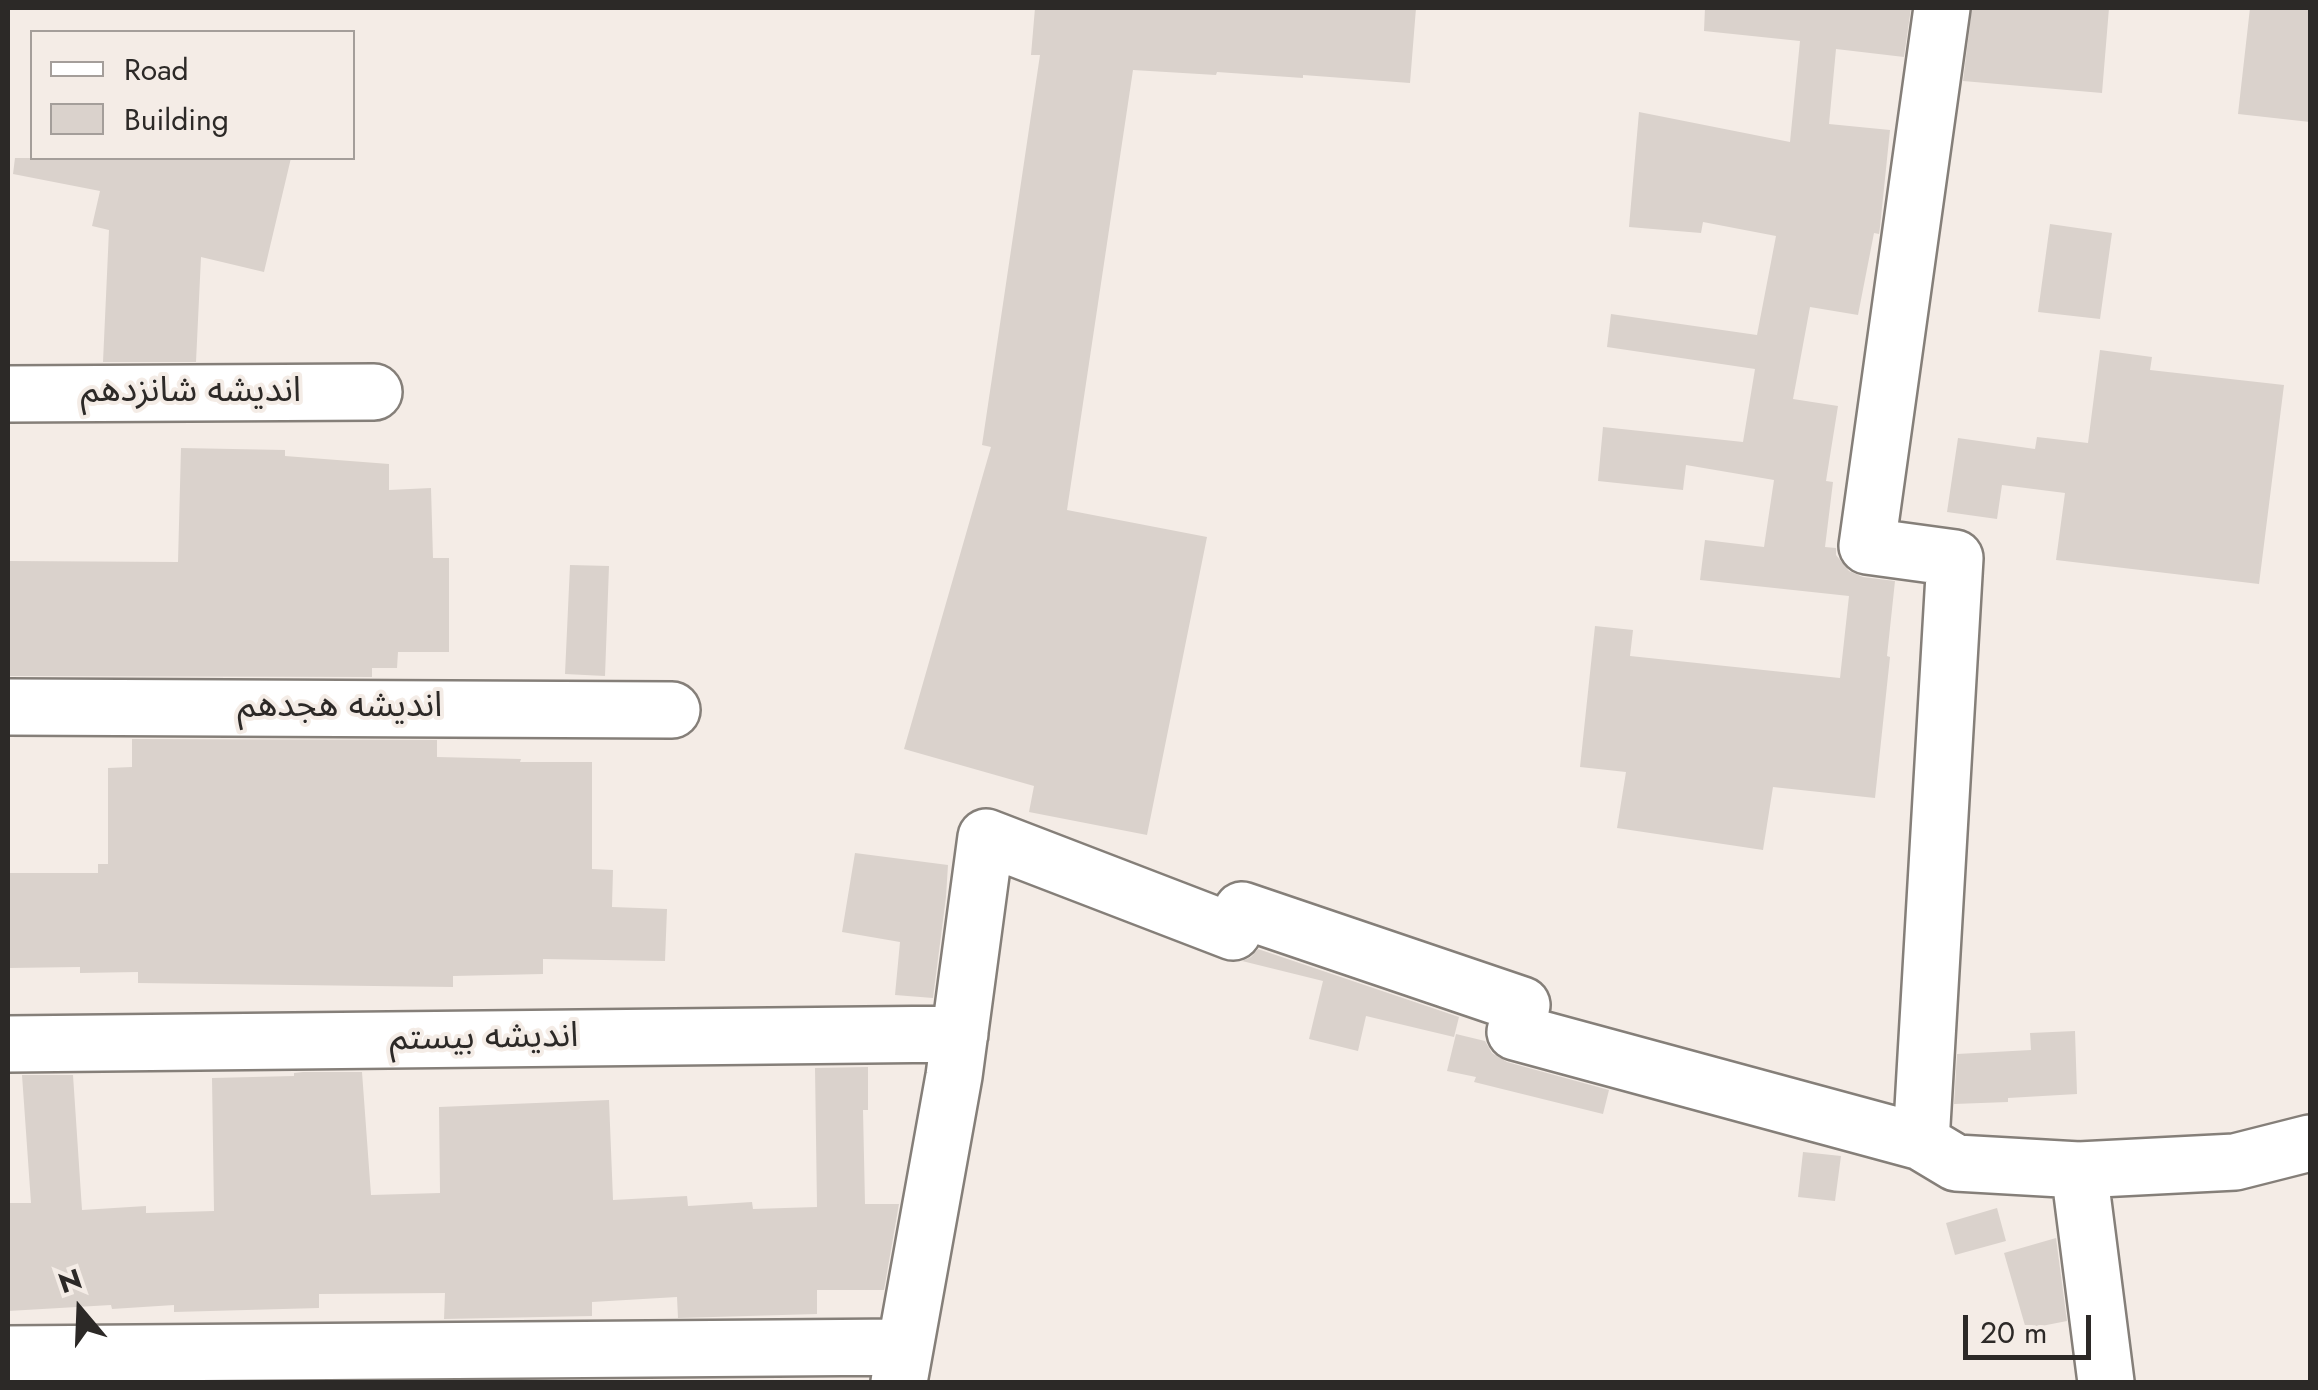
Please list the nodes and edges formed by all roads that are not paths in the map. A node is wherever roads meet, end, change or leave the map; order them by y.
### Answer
1 (1942, 8) edge
2 (374, 392) dead end
3 (8, 394) edge
4 (8, 706) edge
5 (672, 710) dead end
6 (960, 1034) junction
7 (8, 1044) edge
8 (1921, 1142) junction
9 (2310, 1143) edge
10 (2079, 1170) junction
11 (8, 1354) edge
12 (902, 1365) edge
13 (2106, 1382) edge

1 - 8 street
2 - 3 street, اندیشه شانزدهم
4 - 5 street, اندیشه هجدهم
6 - 7 street, اندیشه بیستم
6 - 8 street
6 - 12 street
8 - 10 street
9 - 10 street
10 - 13 street
11 - 12 street

